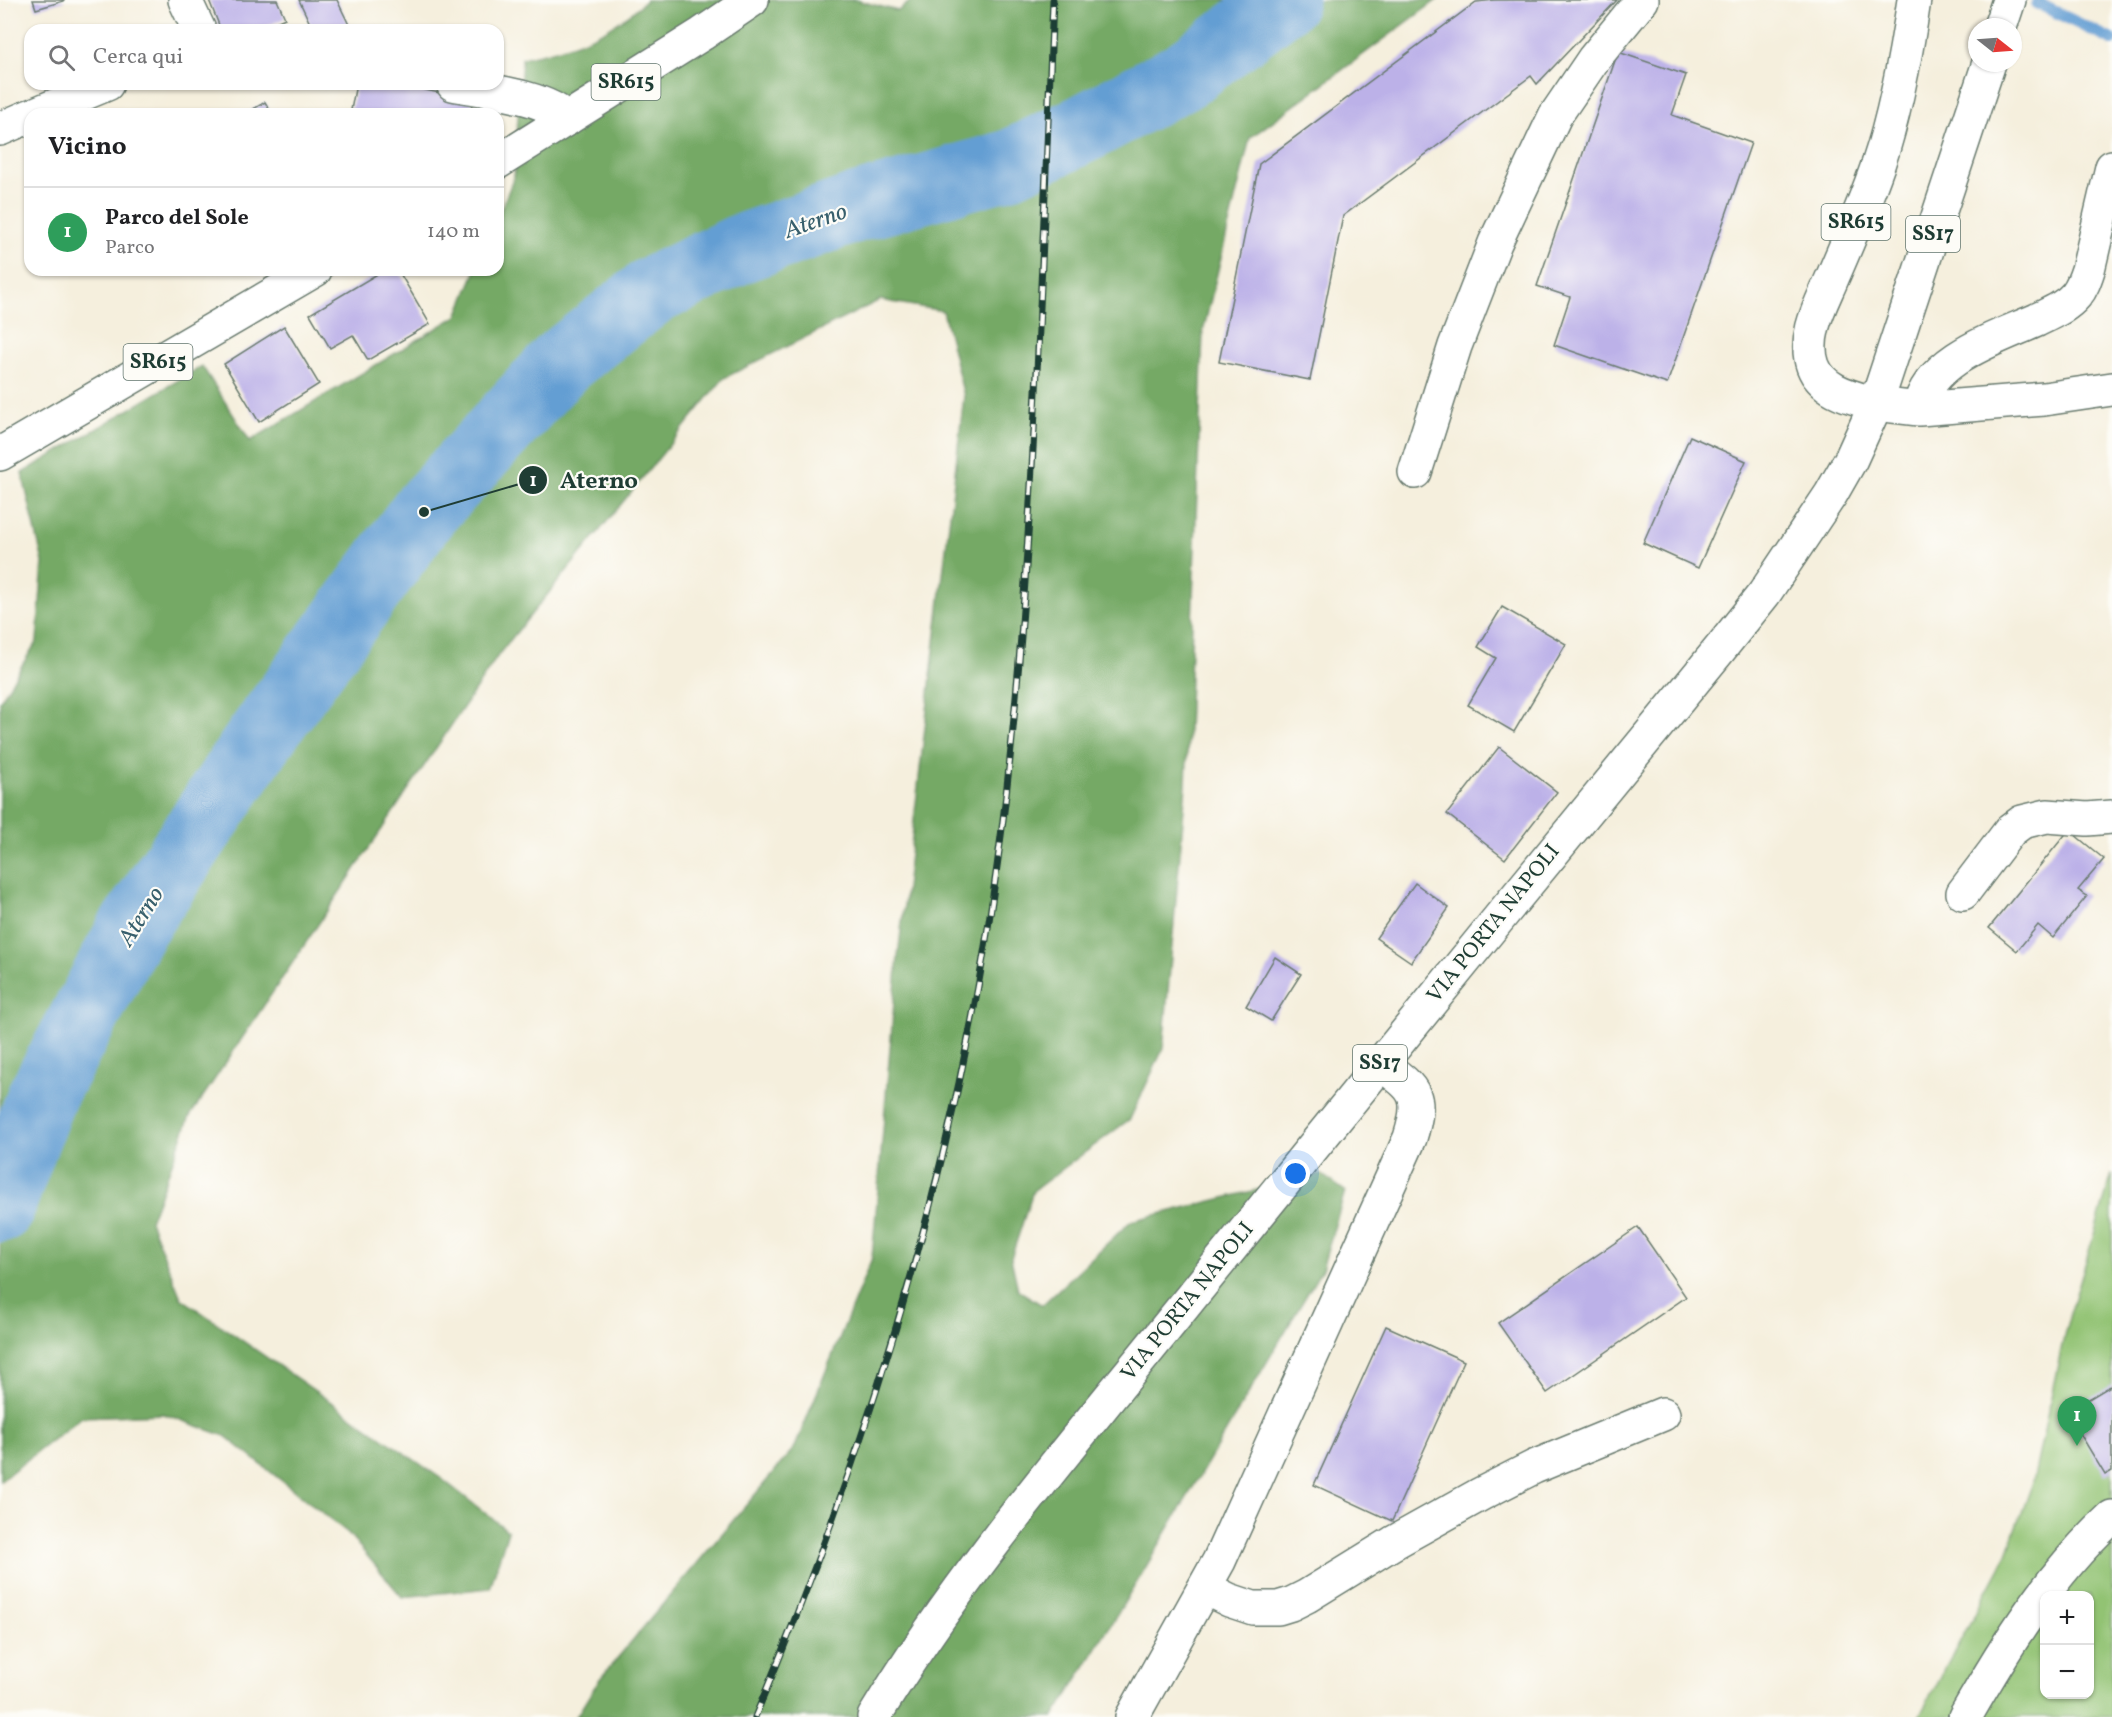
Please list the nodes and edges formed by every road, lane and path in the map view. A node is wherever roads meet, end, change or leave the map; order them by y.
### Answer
1 (185, 0) edge
2 (752, 0) edge
3 (1642, 0) edge
4 (1914, 0) edge
5 (2009, 0) edge
6 (2003, 18) edge
7 (197, 24) edge
8 (1986, 72) edge
9 (93, 90) edge
10 (482, 90) edge
11 (49, 108) edge
12 (24, 119) edge
13 (567, 119) junction
14 (0, 129) edge
15 (504, 158) edge
16 (2112, 167) edge
17 (305, 276) edge
18 (2112, 389) edge
19 (1876, 404) junction
20 (1919, 409) junction
21 (0, 454) edge
22 (1416, 472) dead end
23 (2112, 817) edge
24 (1963, 893) dead end
25 (1380, 1063) junction
26 (1663, 1414) dead end
27 (2112, 1517) edge
28 (1205, 1588) junction
29 (874, 1717) edge
30 (1132, 1717) edge
31 (1965, 1717) edge

1 - 7 main road
2 - 13 main road, SR615
3 - 22 main road
4 - 19 main road, SR615
5 - 6 main road
8 - 19 main road, VIA PORTA NAPOLI / SS17
9 - 11 main road
10 - 13 main road
12 - 14 main road
13 - 15 main road, SR615
16 - 20 main road
17 - 21 main road, SR615
18 - 20 main road
19 - 20 main road
19 - 25 main road, VIA PORTA NAPOLI / SS17
23 - 24 main road
25 - 28 main road
25 - 29 main road, VIA PORTA NAPOLI / SS17
26 - 28 main road
27 - 31 main road
28 - 30 main road

